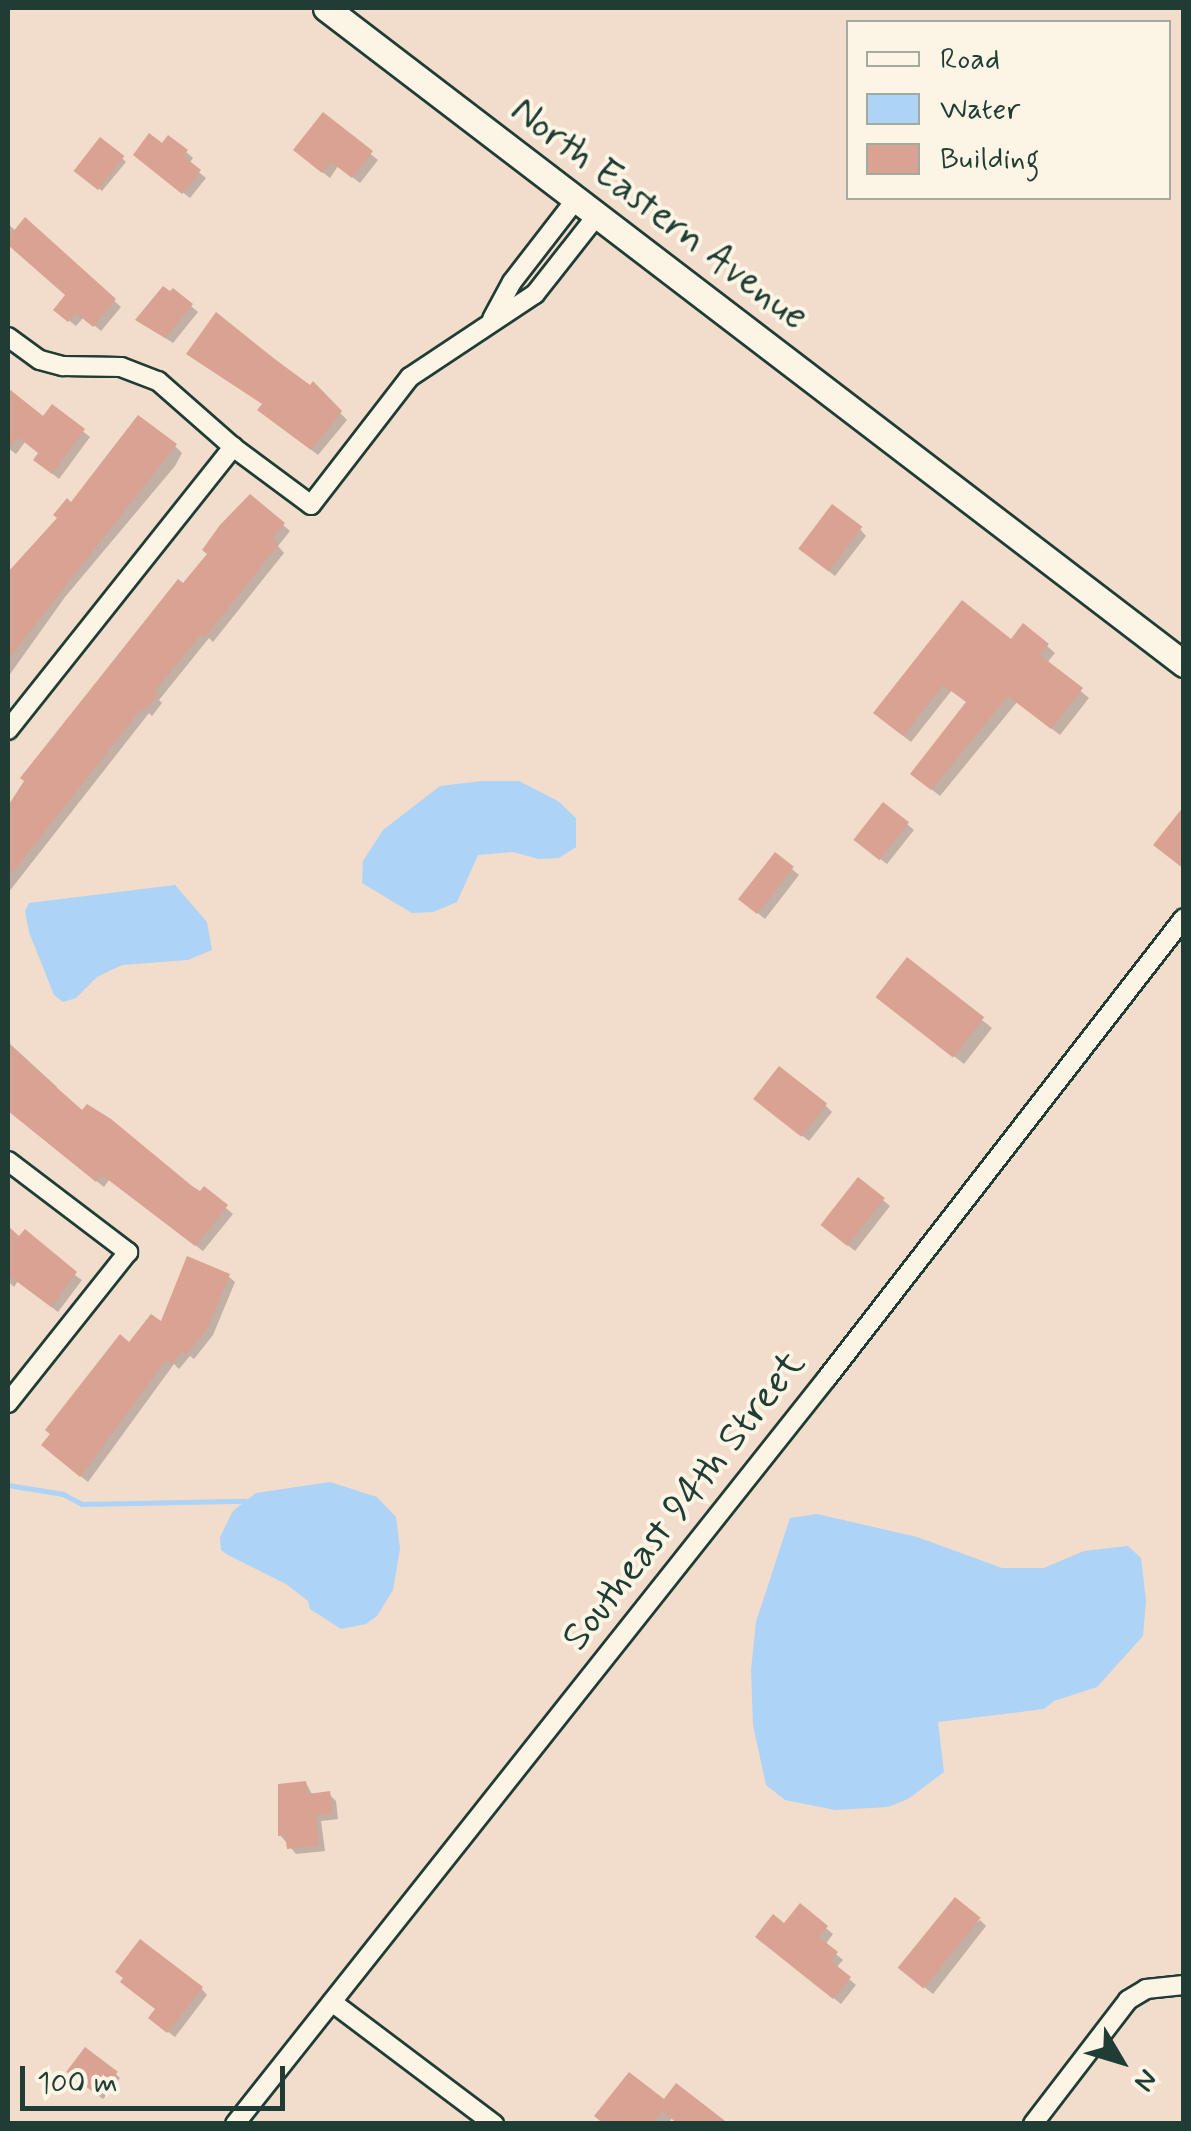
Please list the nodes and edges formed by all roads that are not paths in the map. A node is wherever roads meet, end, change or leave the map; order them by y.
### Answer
1 (326, 8) edge
2 (577, 198) junction
3 (598, 214) junction
4 (492, 320) junction
5 (8, 337) edge
6 (234, 447) junction
7 (1184, 664) edge
8 (8, 730) edge
9 (1184, 918) edge
10 (8, 1160) edge
11 (8, 1404) edge
12 (1184, 1986) edge
13 (332, 2002) junction
14 (235, 2124) edge
15 (494, 2124) edge
16 (1032, 2124) edge

1 - 2 main road, North Eastern Avenue
2 - 3 main road, North Eastern Avenue
2 - 4 street
3 - 4 street
3 - 7 main road, North Eastern Avenue
4 - 6 street
5 - 6 street
6 - 8 street
9 - 13 street, Southeast 94th Street
10 - 11 street
12 - 16 street
13 - 14 street, Southeast 94th Street
13 - 15 street

